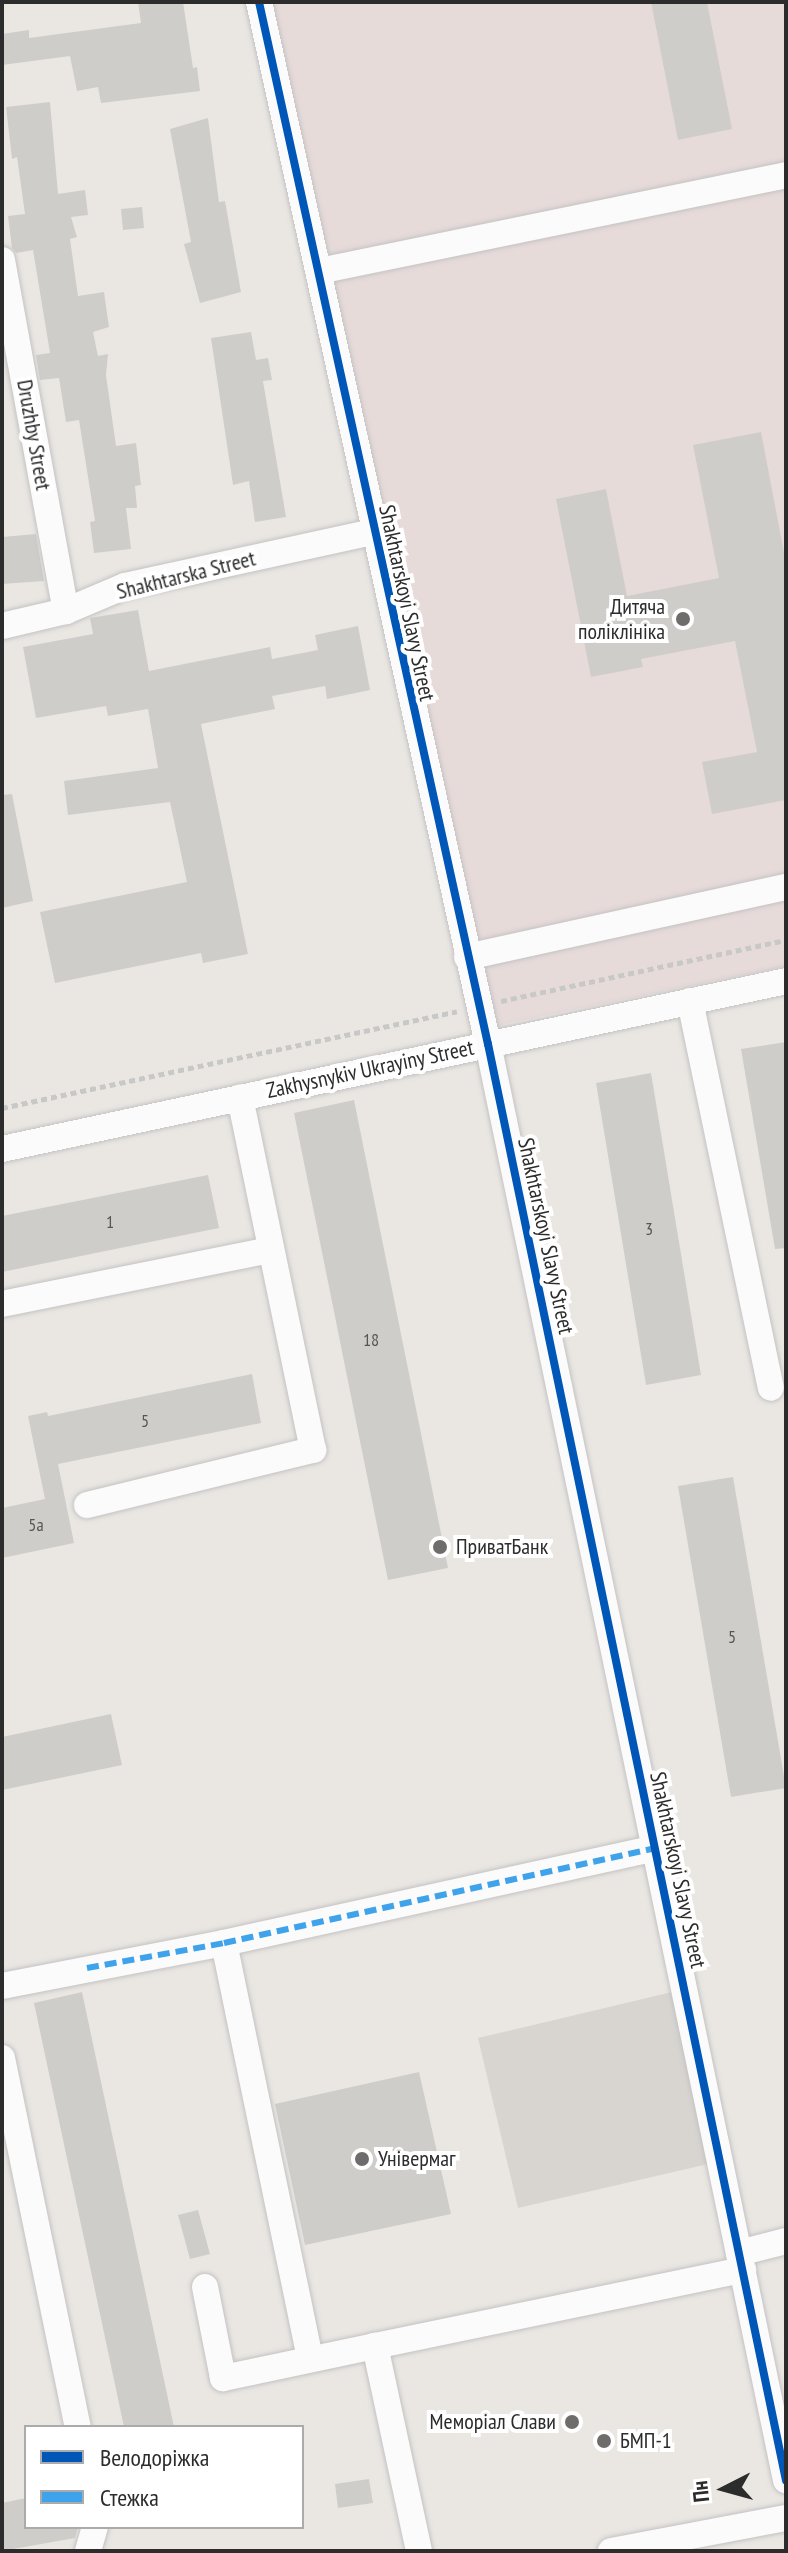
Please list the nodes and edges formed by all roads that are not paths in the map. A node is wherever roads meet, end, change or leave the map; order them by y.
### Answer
1 (259, 2) edge
2 (786, 175) edge
3 (2, 260) edge
4 (319, 271) junction
5 (8, 327) edge
6 (373, 532) junction
7 (66, 611) junction
8 (2, 626) edge
9 (786, 887) edge
10 (467, 957) junction
11 (786, 981) edge
12 (690, 1001) junction
13 (488, 1044) junction
14 (240, 1097) junction
15 (2, 1149) edge
16 (270, 1250) junction
17 (2, 1304) edge
18 (771, 1388) dead end
19 (87, 1505) dead end
20 (655, 1848) junction
21 (224, 1943) junction
22 (2, 1986) edge
23 (2, 2058) edge
24 (786, 2241) edge
25 (741, 2262) junction
26 (205, 2287) dead end
27 (375, 2346) junction
28 (310, 2359) junction
29 (78, 2425) edge
30 (786, 2480) edge
31 (786, 2518) edge
32 (94, 2529) edge
33 (88, 2551) edge
34 (419, 2551) edge
35 (611, 2551) edge

1 - 4 street, Shakhtarskoyi Slavy Street
2 - 4 street
3 - 5 street, Druzhby Street
4 - 6 street, Shakhtarskoyi Slavy Street
5 - 7 street, Druzhby Street
6 - 7 street, Shakhtarska Street
6 - 10 street, Shakhtarskoyi Slavy Street
7 - 8 street, Shakhtarska Street
9 - 10 street
10 - 13 street, Shakhtarskoyi Slavy Street
11 - 12 street, Zakhysnykiv Ukrayiny Street
12 - 13 street, Zakhysnykiv Ukrayiny Street
12 - 18 street
13 - 14 street, Zakhysnykiv Ukrayiny Street
13 - 20 street, Shakhtarskoyi Slavy Street
14 - 15 street, Zakhysnykiv Ukrayiny Street
14 - 16 street
16 - 17 street
16 - 19 street
20 - 21 street
20 - 25 street, Shakhtarskoyi Slavy Street
21 - 22 street
21 - 28 street
23 - 29 street
24 - 25 street
25 - 27 street
25 - 30 street, Shakhtarskoyi Slavy Street
26 - 28 street
27 - 28 street
27 - 34 street
31 - 35 street
32 - 33 street

